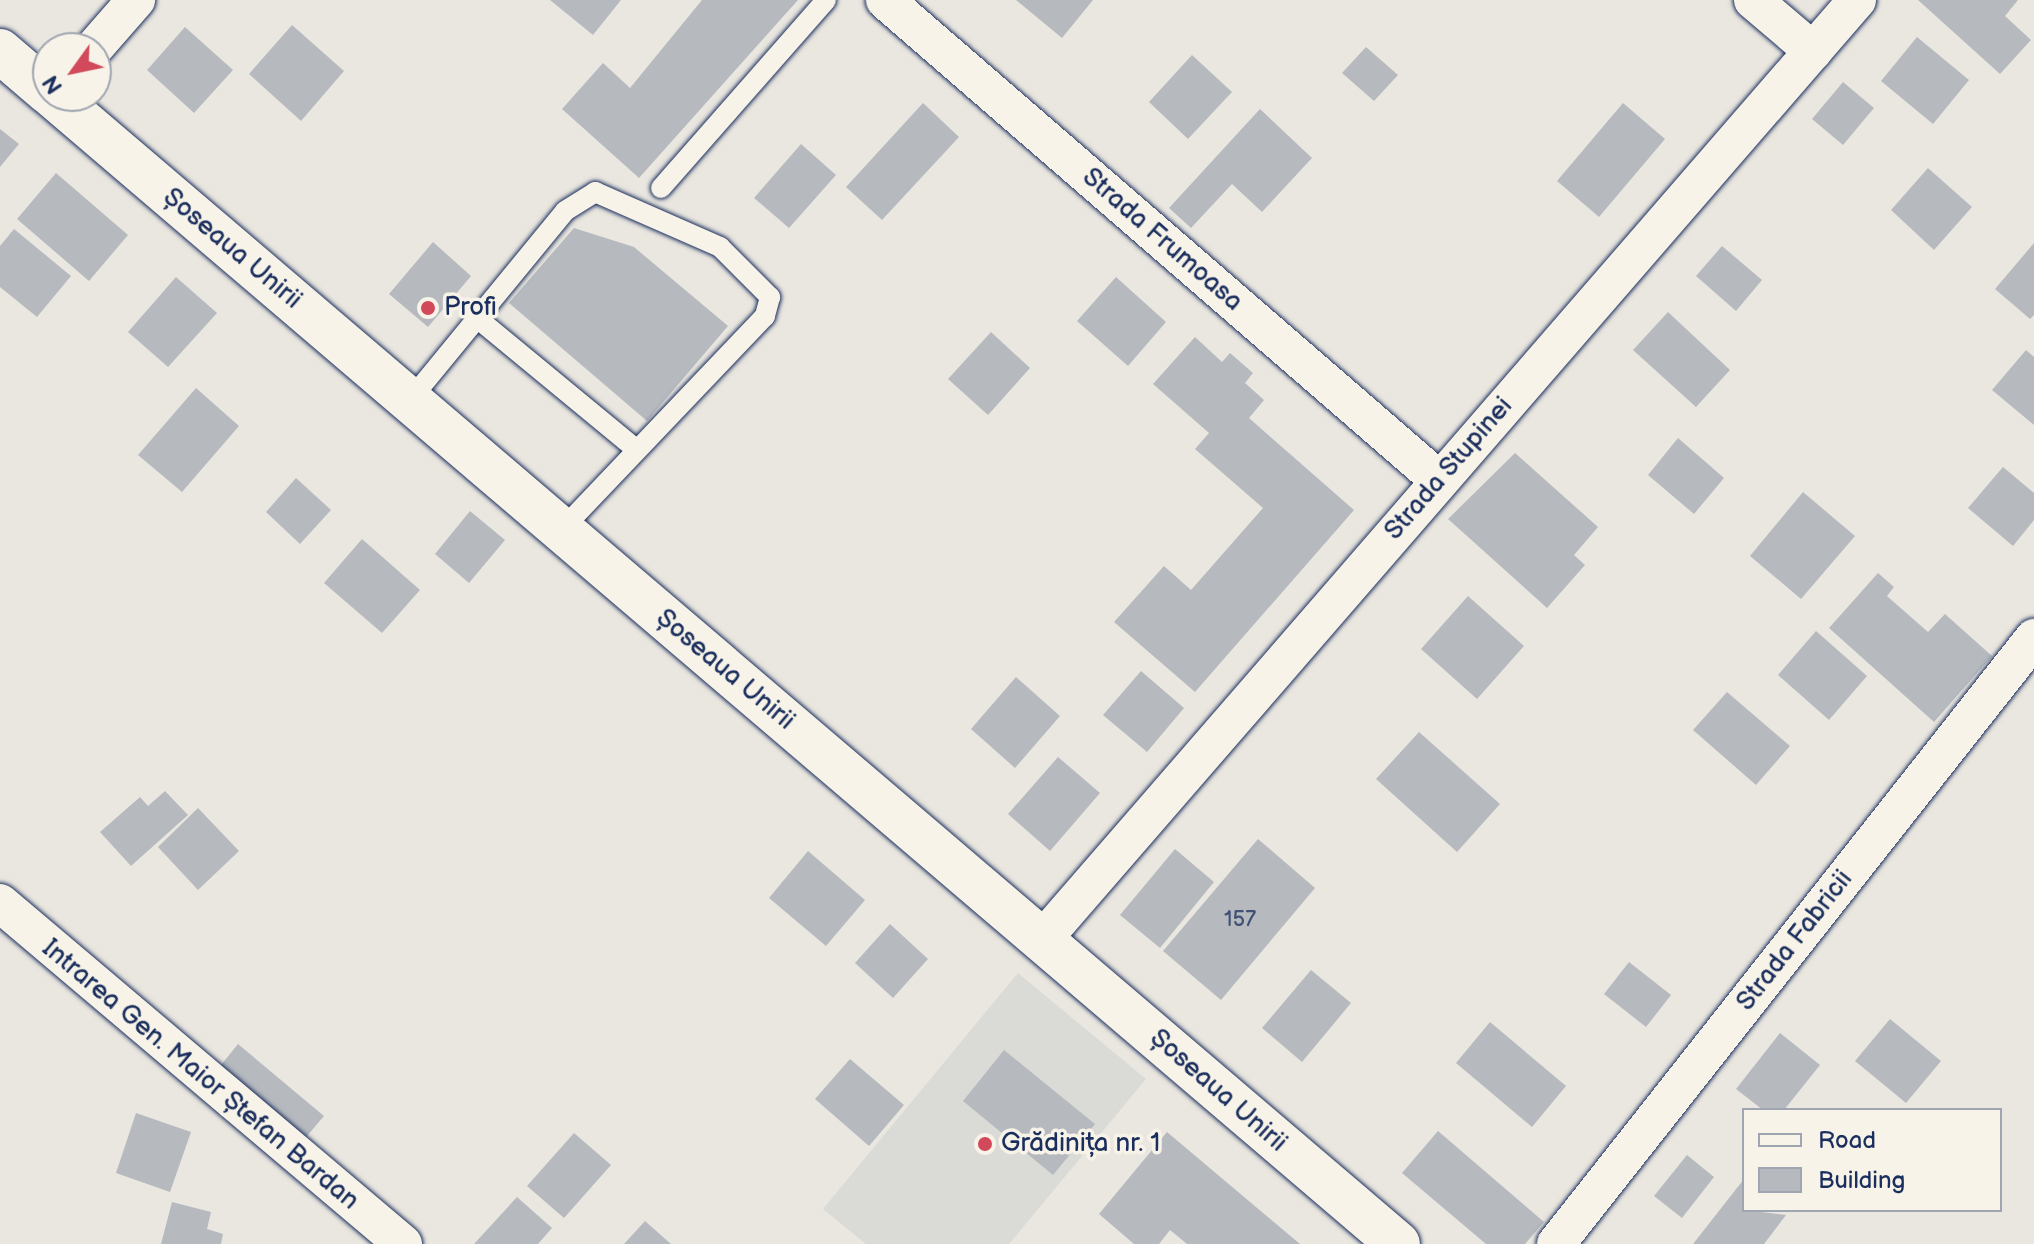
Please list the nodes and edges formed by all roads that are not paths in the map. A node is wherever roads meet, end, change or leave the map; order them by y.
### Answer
1 (136, 0) edge
2 (826, 0) edge
3 (885, 0) edge
4 (1753, 0) edge
5 (1857, 0) edge
6 (108, 32) edge
7 (0, 51) edge
8 (1813, 51) junction
9 (32, 79) edge
10 (71, 112) edge
11 (661, 188) dead end
12 (477, 318) junction
13 (410, 400) junction
14 (637, 450) junction
15 (1439, 480) junction
16 (561, 530) junction
17 (2034, 638) edge
18 (0, 903) edge
19 (1042, 940) junction
20 (403, 1244) edge
21 (1398, 1244) edge
22 (1556, 1244) edge

1 - 6 street
2 - 11 lane
3 - 15 street, Strada Frumoasa
4 - 8 street
5 - 8 street, Strada Stupinei
7 - 9 main road, Șoseaua Unirii
8 - 15 street, Strada Stupinei
10 - 13 main road, Șoseaua Unirii
12 - 13 lane
12 - 14 lane
12 - 14 lane
13 - 16 main road, Șoseaua Unirii
14 - 16 lane
15 - 19 street, Strada Stupinei
16 - 19 main road, Șoseaua Unirii
17 - 22 street, Strada Fabricii
18 - 20 street, Intrarea Gen. Maior Ștefan Bardan
19 - 21 main road, Șoseaua Unirii

